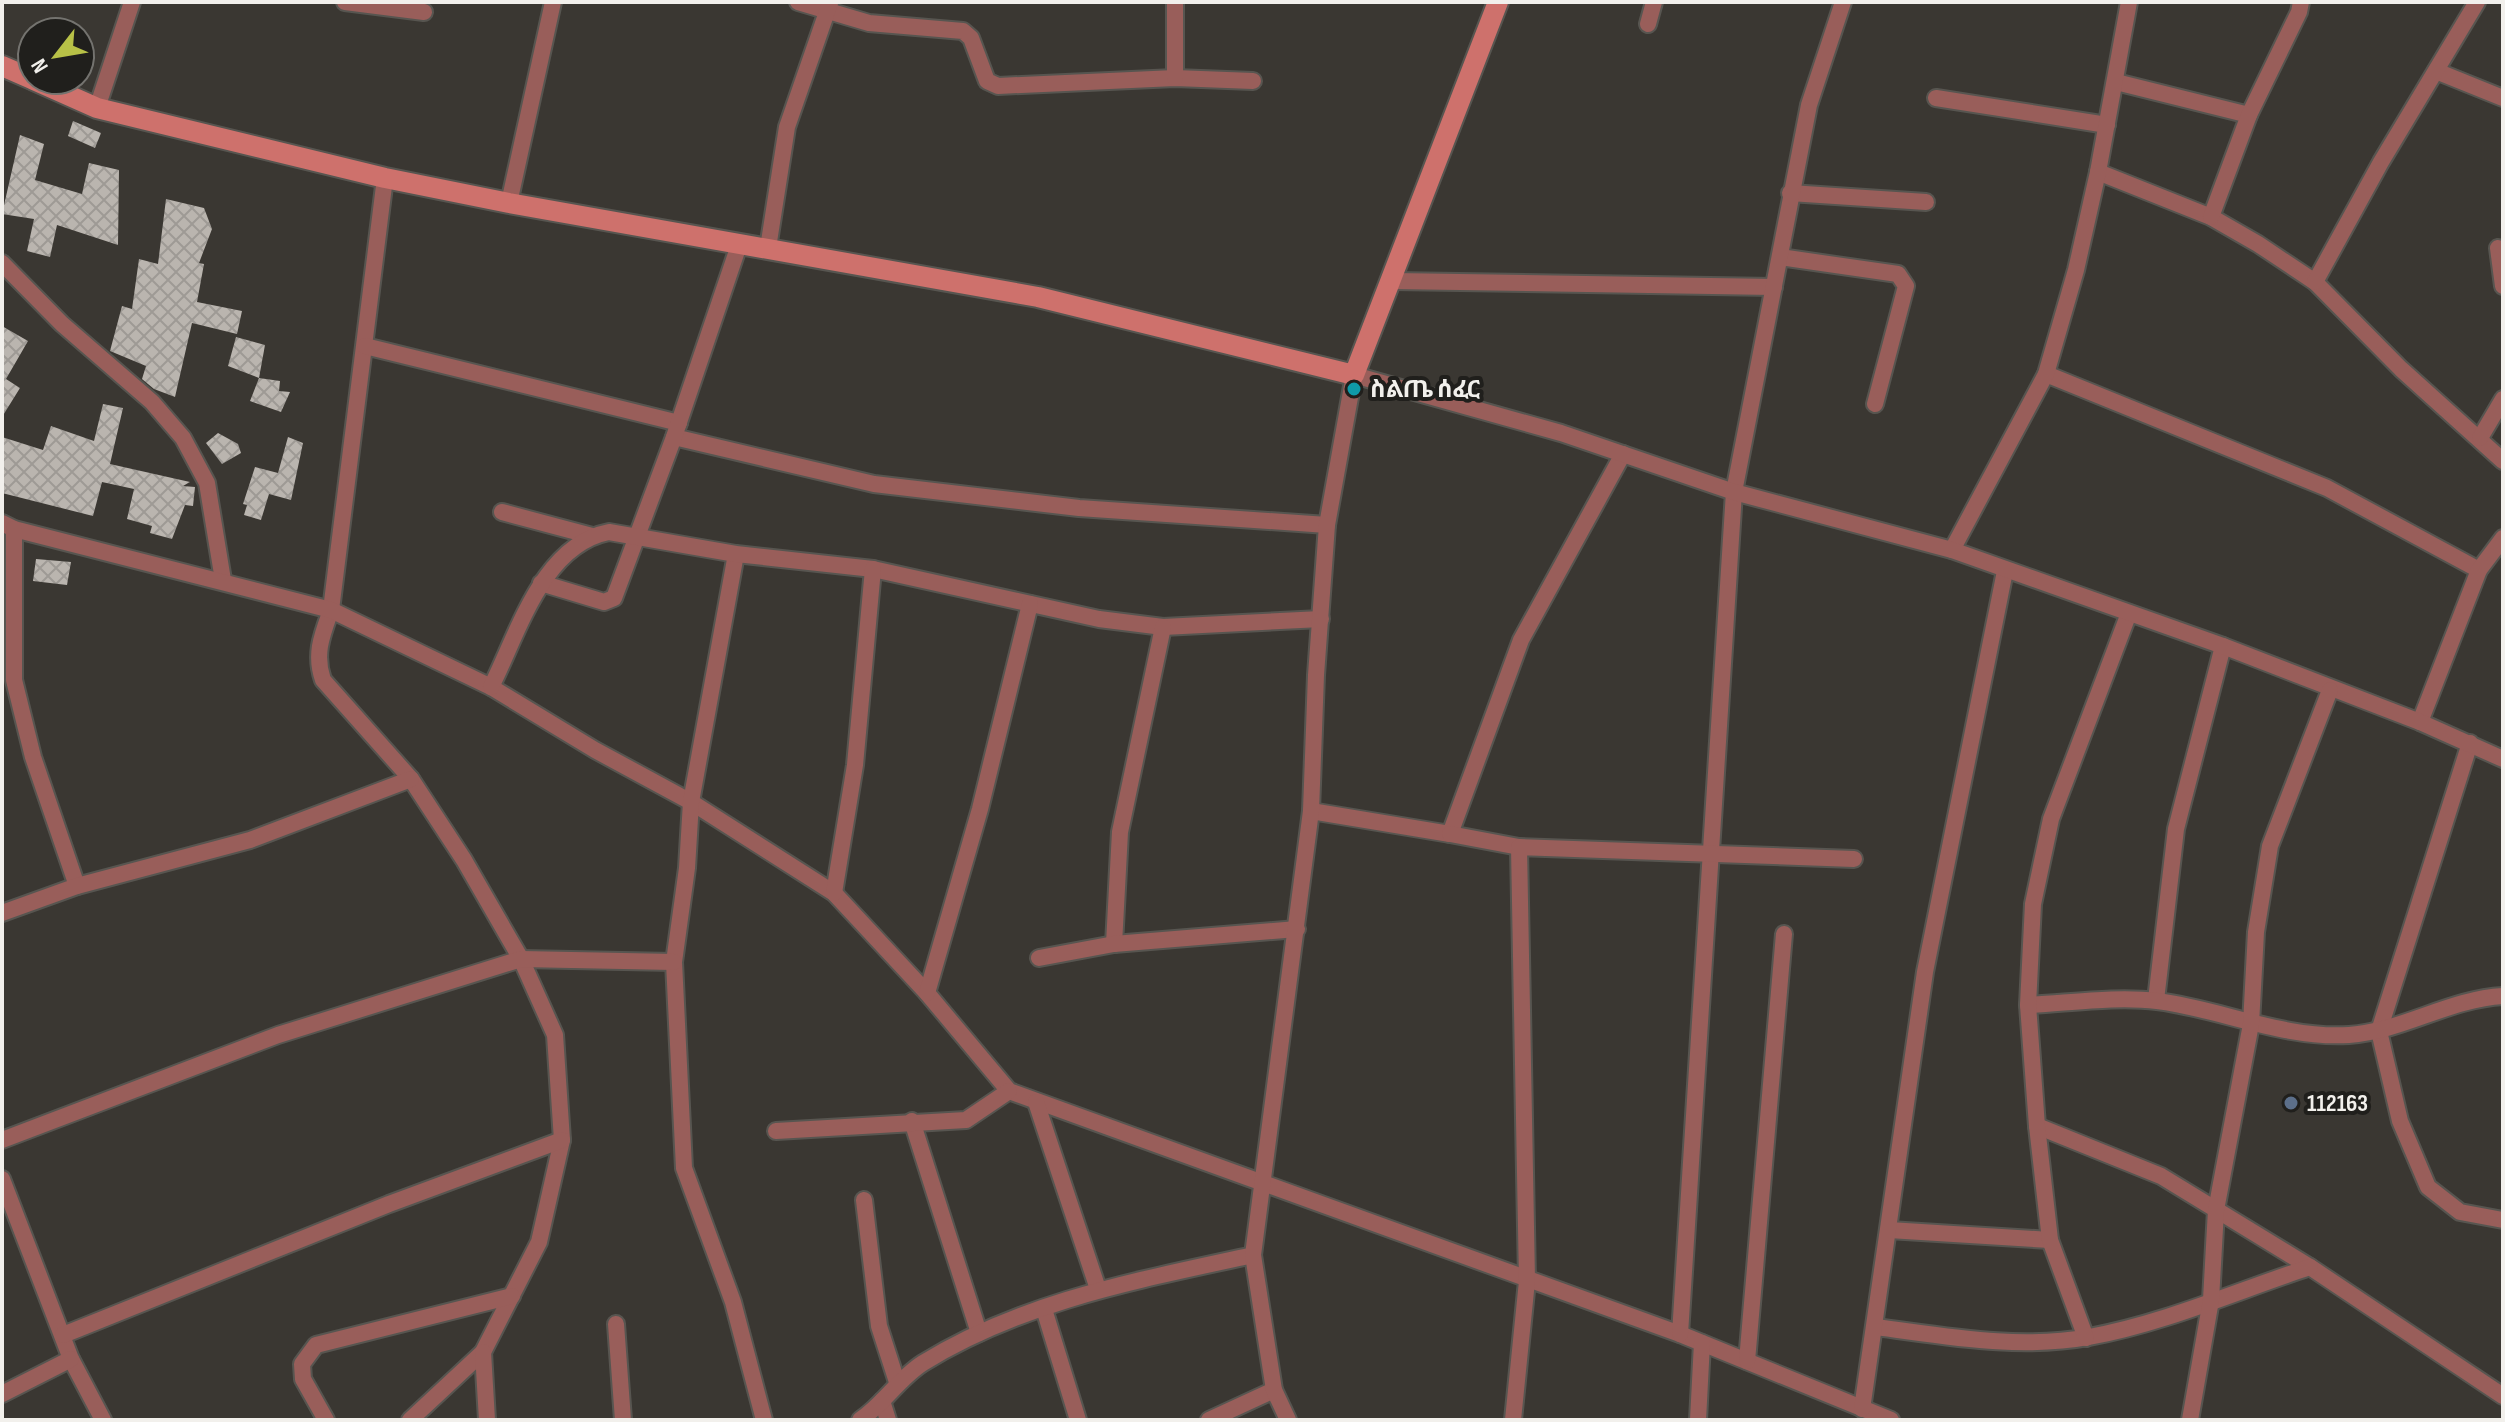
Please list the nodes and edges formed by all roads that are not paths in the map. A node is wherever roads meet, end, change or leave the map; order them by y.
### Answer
1 (132, 2) edge
2 (345, 2) edge
3 (553, 2) edge
4 (798, 2) edge
5 (1175, 2) edge
6 (1498, 2) edge
7 (1654, 2) edge
8 (1843, 2) edge
9 (2129, 2) edge
10 (2301, 2) edge
11 (2477, 2) edge
12 (829, 6) edge
13 (424, 12) dead end
14 (1648, 24) dead end
15 (2436, 71) junction
16 (1175, 78) junction
17 (1253, 81) dead end
18 (2116, 82) junction
19 (70, 96) edge
20 (1936, 98) dead end
21 (2503, 98) edge
22 (97, 108) junction
23 (2249, 115) junction
24 (2107, 125) junction
25 (2098, 172) junction
26 (385, 178) junction
27 (1790, 193) junction
28 (1926, 202) dead end
29 (509, 203) junction
30 (2211, 217) junction
31 (739, 245) junction
32 (768, 248) junction
33 (2498, 248) dead end
34 (1780, 257) junction
35 (2, 263) edge
36 (1393, 281) junction
37 (2315, 282) junction
38 (2503, 286) edge
39 (1774, 287) junction
40 (365, 346) junction
41 (2046, 374) junction
42 (1354, 375) junction
43 (2503, 399) edge
44 (1875, 404) dead end
45 (677, 430) junction
46 (2480, 438) junction
47 (1623, 454) junction
48 (2503, 461) edge
49 (1734, 492) junction
50 (502, 512) dead end
51 (1327, 525) junction
52 (8, 526) edge
53 (592, 536) junction
54 (637, 538) junction
55 (2503, 538) edge
56 (1952, 550) junction
57 (736, 554) junction
58 (873, 569) junction
59 (2479, 570) junction
60 (2005, 571) junction
61 (223, 580) junction
62 (541, 583) junction
63 (1030, 604) junction
64 (331, 610) junction
65 (2129, 613) junction
66 (1321, 619) junction
67 (1163, 627) junction
68 (2223, 646) junction
69 (491, 687) junction
70 (2330, 690) junction
71 (2420, 722) junction
72 (2470, 743) junction
73 (2503, 759) edge
74 (411, 779) junction
75 (691, 802) junction
76 (1311, 811) junction
77 (1450, 834) junction
78 (1519, 847) junction
79 (1709, 853) junction
80 (1854, 859) dead end
81 (77, 886) junction
82 (834, 893) junction
83 (2, 913) edge
84 (1297, 929) junction
85 (1784, 934) dead end
86 (1114, 944) junction
87 (1039, 958) dead end
88 (521, 959) junction
89 (674, 962) junction
90 (927, 993) junction
91 (2503, 996) edge
92 (2156, 1000) junction
93 (2028, 1005) junction
94 (2251, 1024) junction
95 (2379, 1031) junction
96 (1009, 1091) junction
97 (1036, 1102) junction
98 (912, 1121) junction
99 (2037, 1126) junction
100 (776, 1131) dead end
101 (2, 1140) edge
102 (562, 1140) junction
103 (2, 1179) edge
104 (1262, 1184) junction
105 (864, 1200) dead end
106 (2216, 1210) junction
107 (2503, 1220) edge
108 (1889, 1230) junction
109 (2050, 1240) junction
110 (1253, 1255) junction
111 (2310, 1267) junction
112 (1527, 1281) junction
113 (1098, 1289) junction
114 (512, 1296) junction
115 (2211, 1300) junction
116 (1044, 1309) junction
117 (616, 1324) dead end
118 (1876, 1327) junction
119 (979, 1333) junction
120 (1680, 1334) junction
121 (63, 1335) junction
122 (2086, 1338) junction
123 (1702, 1343) junction
124 (483, 1352) junction
125 (71, 1359) junction
126 (1747, 1361) junction
127 (897, 1382) junction
128 (1274, 1390) junction
129 (2, 1394) edge
130 (2503, 1396) edge
131 (882, 1401) junction
132 (1862, 1409) junction
133 (103, 1420) edge
134 (326, 1420) edge
135 (410, 1420) edge
136 (487, 1420) edge
137 (623, 1420) edge
138 (764, 1420) edge
139 (860, 1420) edge
140 (888, 1420) edge
141 (1078, 1420) edge
142 (1209, 1420) edge
143 (1288, 1420) edge
144 (1513, 1420) edge
145 (1698, 1420) edge
146 (1891, 1420) edge
147 (2190, 1420) edge

1 - 22 street
2 - 13 street
3 - 29 street
4 - 12 street
5 - 16 street
6 - 36 street
7 - 14 street
8 - 27 street
9 - 18 street
10 - 23 street
11 - 15 street
12 - 16 street
12 - 32 street
15 - 21 street
15 - 37 street
16 - 17 street
18 - 23 street
18 - 24 street
19 - 22 street
20 - 24 street
22 - 26 street
23 - 30 street
24 - 25 street
25 - 30 street
25 - 41 street
26 - 29 street
26 - 40 street
27 - 28 street
27 - 34 street
29 - 31 street
30 - 37 street
31 - 32 street
31 - 45 street
32 - 42 street
33 - 38 street
34 - 39 street
34 - 44 street
35 - 61 street
36 - 39 street
36 - 42 street
37 - 46 street
39 - 49 street
40 - 45 street
40 - 64 street
41 - 56 street
41 - 59 street
42 - 47 street
42 - 51 street
43 - 46 street
45 - 51 street
45 - 54 street
46 - 48 street
47 - 49 street
47 - 77 street
49 - 56 street
49 - 79 street
50 - 53 street
51 - 66 street
52 - 61 street
52 - 81 street
53 - 54 street
53 - 62 street
54 - 57 street
54 - 62 street
55 - 59 street
56 - 60 street
57 - 58 street
57 - 75 street
58 - 63 street
58 - 82 street
59 - 71 street
60 - 65 street
60 - 108 street
61 - 64 street
62 - 69 street
63 - 67 street
63 - 90 street
64 - 69 street
64 - 74 street
65 - 68 street
65 - 93 street
66 - 67 street
66 - 76 street
67 - 86 street
68 - 70 street
68 - 92 street
69 - 75 street
70 - 71 street
70 - 94 street
71 - 72 street
72 - 73 street
72 - 95 street
74 - 81 street
74 - 88 street
75 - 82 street
75 - 89 street
76 - 77 street
76 - 84 street
77 - 78 street
78 - 79 street
78 - 112 street
79 - 80 street
79 - 120 street
81 - 83 street
82 - 90 street
84 - 86 street
84 - 104 street
85 - 126 street
86 - 87 street
88 - 89 street
88 - 101 street
88 - 102 street
89 - 138 street
90 - 96 street
91 - 95 street
92 - 93 street
92 - 94 street
93 - 99 street
94 - 95 street
94 - 106 street
95 - 107 street
96 - 97 street
96 - 98 street
97 - 104 street
97 - 113 street
98 - 100 street
98 - 119 street
99 - 106 street
99 - 109 street
102 - 114 street
102 - 121 street
103 - 121 street
104 - 110 street
104 - 112 street
105 - 127 street
106 - 111 street
106 - 115 street
108 - 109 street
108 - 118 street
109 - 122 street
110 - 113 street
110 - 128 street
111 - 115 street
111 - 130 street
112 - 120 street
112 - 144 street
113 - 116 street
114 - 124 street
114 - 134 street
115 - 122 street
115 - 147 street
116 - 119 street
116 - 141 street
117 - 137 street
118 - 122 street
118 - 132 street
119 - 127 street
120 - 123 street
121 - 125 street
123 - 126 street
123 - 145 street
124 - 135 street
124 - 136 street
125 - 129 street
125 - 133 street
126 - 132 street
127 - 131 street
128 - 142 street
128 - 143 street
131 - 139 street
131 - 140 street
132 - 146 street

